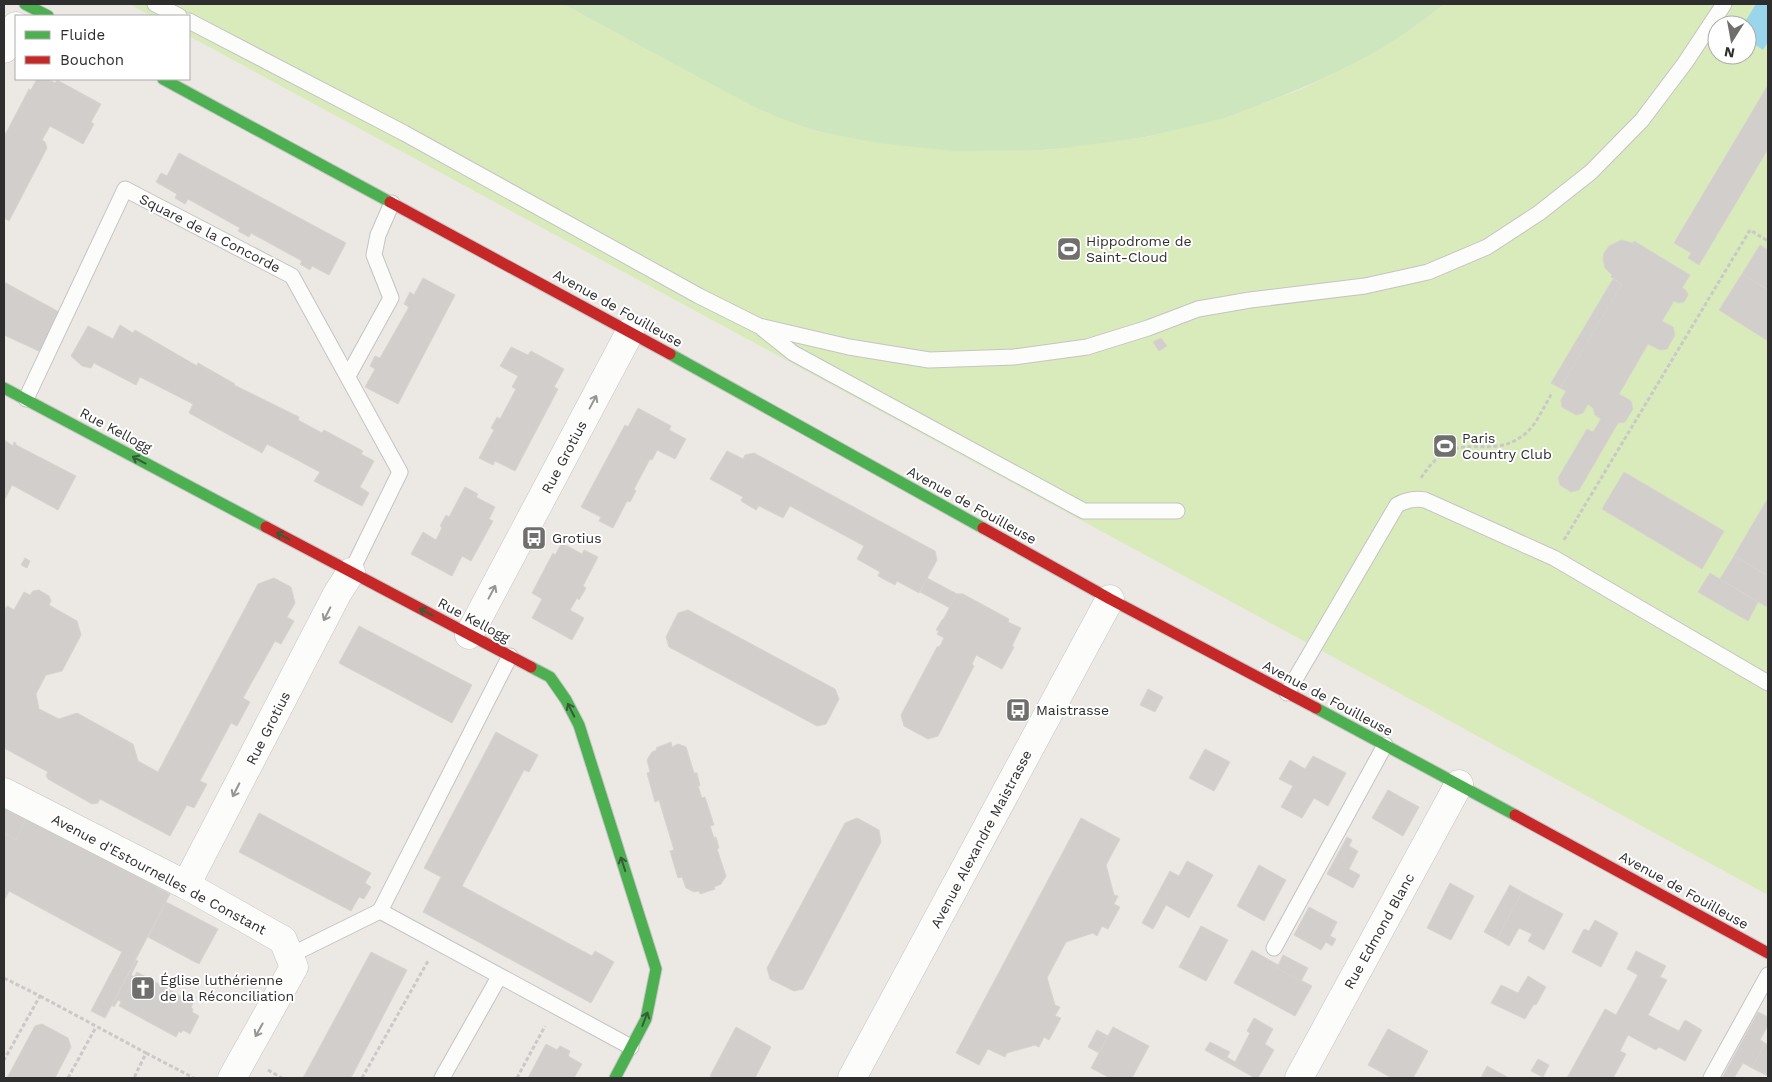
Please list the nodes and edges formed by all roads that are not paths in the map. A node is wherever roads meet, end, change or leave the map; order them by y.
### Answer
1 (155, 4) edge
2 (1724, 4) edge
3 (177, 15) edge
4 (190, 22) edge
5 (15, 32) edge
6 (4, 49) edge
7 (165, 80) edge
8 (392, 203) junction
9 (759, 326) junction
10 (630, 332) junction
11 (348, 376) junction
12 (4, 388) edge
13 (26, 399) junction
14 (1177, 511) dead end
15 (352, 572) junction
16 (1110, 599) junction
17 (469, 635) junction
18 (510, 656) junction
19 (1768, 683) edge
20 (1287, 693) junction
21 (1385, 745) junction
22 (1459, 784) junction
23 (4, 792) edge
24 (186, 885) junction
25 (380, 911) junction
26 (1274, 948) dead end
27 (1768, 954) edge
28 (289, 956) junction
29 (1768, 975) edge
30 (499, 977) junction
31 (631, 1047) junction
32 (232, 1078) edge
33 (442, 1078) edge
34 (615, 1078) edge
35 (852, 1078) edge
36 (1299, 1078) edge
37 (1711, 1078) edge

1 - 3 lane
2 - 9 lane
4 - 9 lane
5 - 6 street
7 - 8 street, Avenue de Fouilleuse
8 - 10 street, Avenue de Fouilleuse
8 - 11 lane
9 - 14 lane
10 - 16 street, Avenue de Fouilleuse
17 -> 10 street, Rue Grotius
11 - 13 lane, Square de la Concorde
11 - 15 lane, Square de la Concorde
12 - 13 street, Rue Kellogg
15 -> 13 street, Rue Kellogg
17 -> 15 street, Rue Kellogg
15 -> 24 street, Rue Grotius
16 - 20 street, Avenue de Fouilleuse
16 - 35 street, Avenue Alexandre Maistrasse
17 - 18 street, Rue Kellogg
18 - 25 lane
31 -> 18 street, Rue Kellogg
19 - 20 lane
20 - 21 street, Avenue de Fouilleuse
21 - 22 street, Avenue de Fouilleuse
21 - 26 lane
22 - 27 street, Avenue de Fouilleuse
22 - 36 street, Rue Edmond Blanc
23 - 24 street, Avenue d'Estournelles de Constant
24 - 28 street, Avenue d'Estournelles de Constant
25 - 28 lane
25 - 30 lane
28 -> 32 street
29 - 37 lane
30 - 31 lane
30 - 33 lane
31 - 34 street, Rue Kellogg

